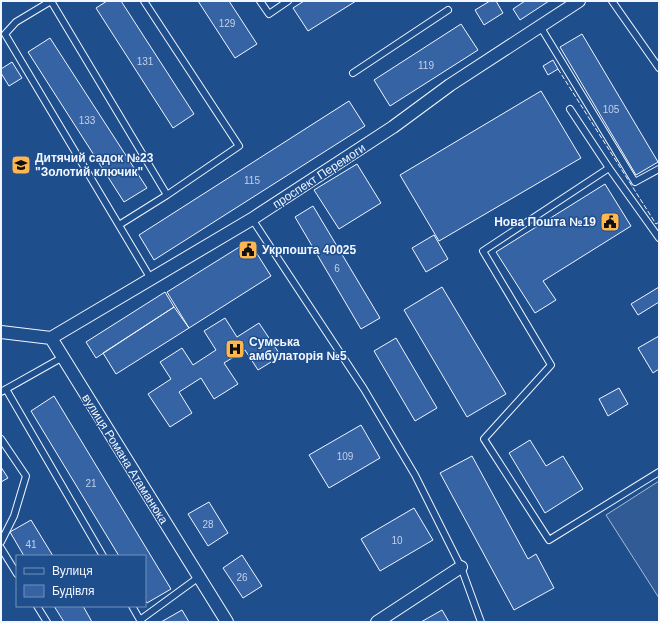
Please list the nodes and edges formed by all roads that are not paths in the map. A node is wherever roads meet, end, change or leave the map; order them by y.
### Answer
1 (51, 1) edge
2 (144, 1) edge
3 (260, 1) edge
4 (288, 1) edge
5 (579, 1) edge
6 (612, 1) edge
7 (448, 10) dead end
8 (540, 26) junction
9 (659, 68) edge
10 (352, 73) dead end
11 (570, 109) dead end
12 (609, 168) junction
13 (659, 169) edge
14 (167, 195) junction
15 (252, 219) junction
16 (119, 225) junction
17 (659, 238) edge
18 (151, 279) junction
19 (2, 333) edge
20 (51, 338) junction
21 (63, 357) junction
22 (3, 391) edge
23 (1, 439) edge
24 (659, 472) edge
25 (1, 542) edge
26 (1, 548) edge
27 (102, 555) edge
28 (461, 567) junction
29 (16, 572) edge
30 (199, 577) junction
31 (38, 607) edge
32 (133, 607) edge
33 (47, 622) edge
34 (227, 622) edge
35 (377, 622) edge
36 (481, 622) edge

1 - 14 lane
1 - 16 lane
2 - 14 lane
3 - 4 lane
5 - 8 street, проспект Перемоги
6 - 9 lane
7 - 10 lane
8 - 13 lane
8 - 15 street, проспект Перемоги
11 - 12 lane
12 - 17 lane
12 - 24 lane
14 - 16 lane
15 - 18 street, проспект Перемоги
15 - 28 lane
16 - 18 lane
18 - 20 street, проспект Перемоги
19 - 20 street
20 - 21 street, вулиця Романа Атаманюка
21 - 22 lane
21 - 30 street, вулиця Романа Атаманюка
22 - 27 lane
23 - 25 lane
26 - 29 lane
28 - 35 street
28 - 36 lane
30 - 32 lane
30 - 34 street, вулиця Романа Атаманюка
31 - 33 lane

